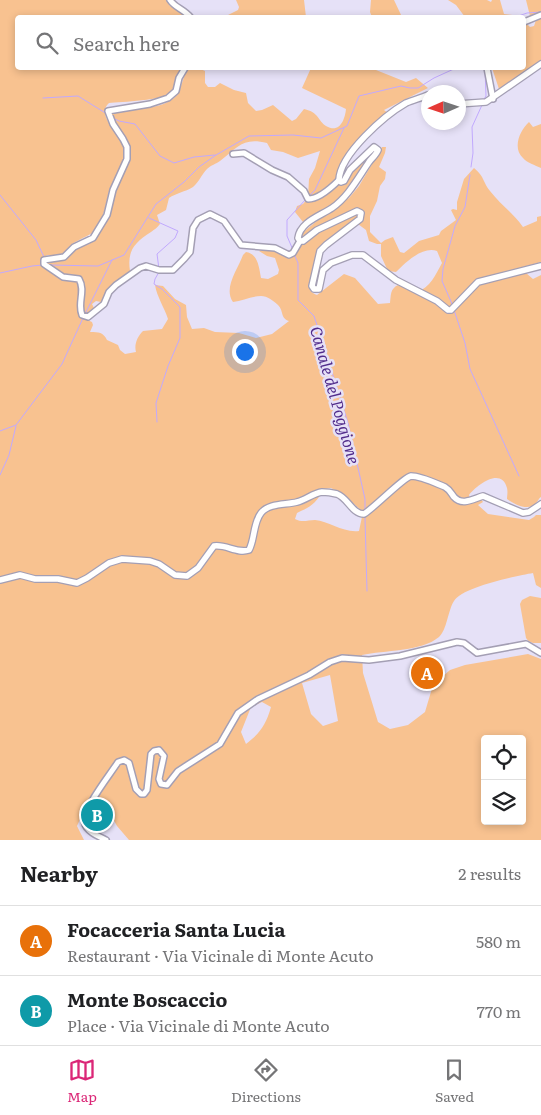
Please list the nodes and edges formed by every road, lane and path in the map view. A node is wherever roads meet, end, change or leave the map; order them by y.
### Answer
1 (170, 0) edge
2 (188, 15) edge
3 (541, 15) edge
4 (526, 21) edge
5 (541, 64) edge
6 (184, 70) edge
7 (487, 70) edge
8 (421, 98) edge
9 (492, 99) junction
10 (466, 104) edge
11 (233, 154) dead end
12 (339, 180) junction
13 (300, 241) junction
14 (541, 266) edge
15 (541, 504) edge
16 (0, 580) edge
17 (541, 653) edge
18 (106, 840) edge

1 - 2 street
3 - 4 street
5 - 9 street
6 - 13 street
7 - 9 street
8 - 12 street
9 - 10 street
11 - 12 street
12 - 13 street
13 - 14 street
15 - 16 street
17 - 18 street

